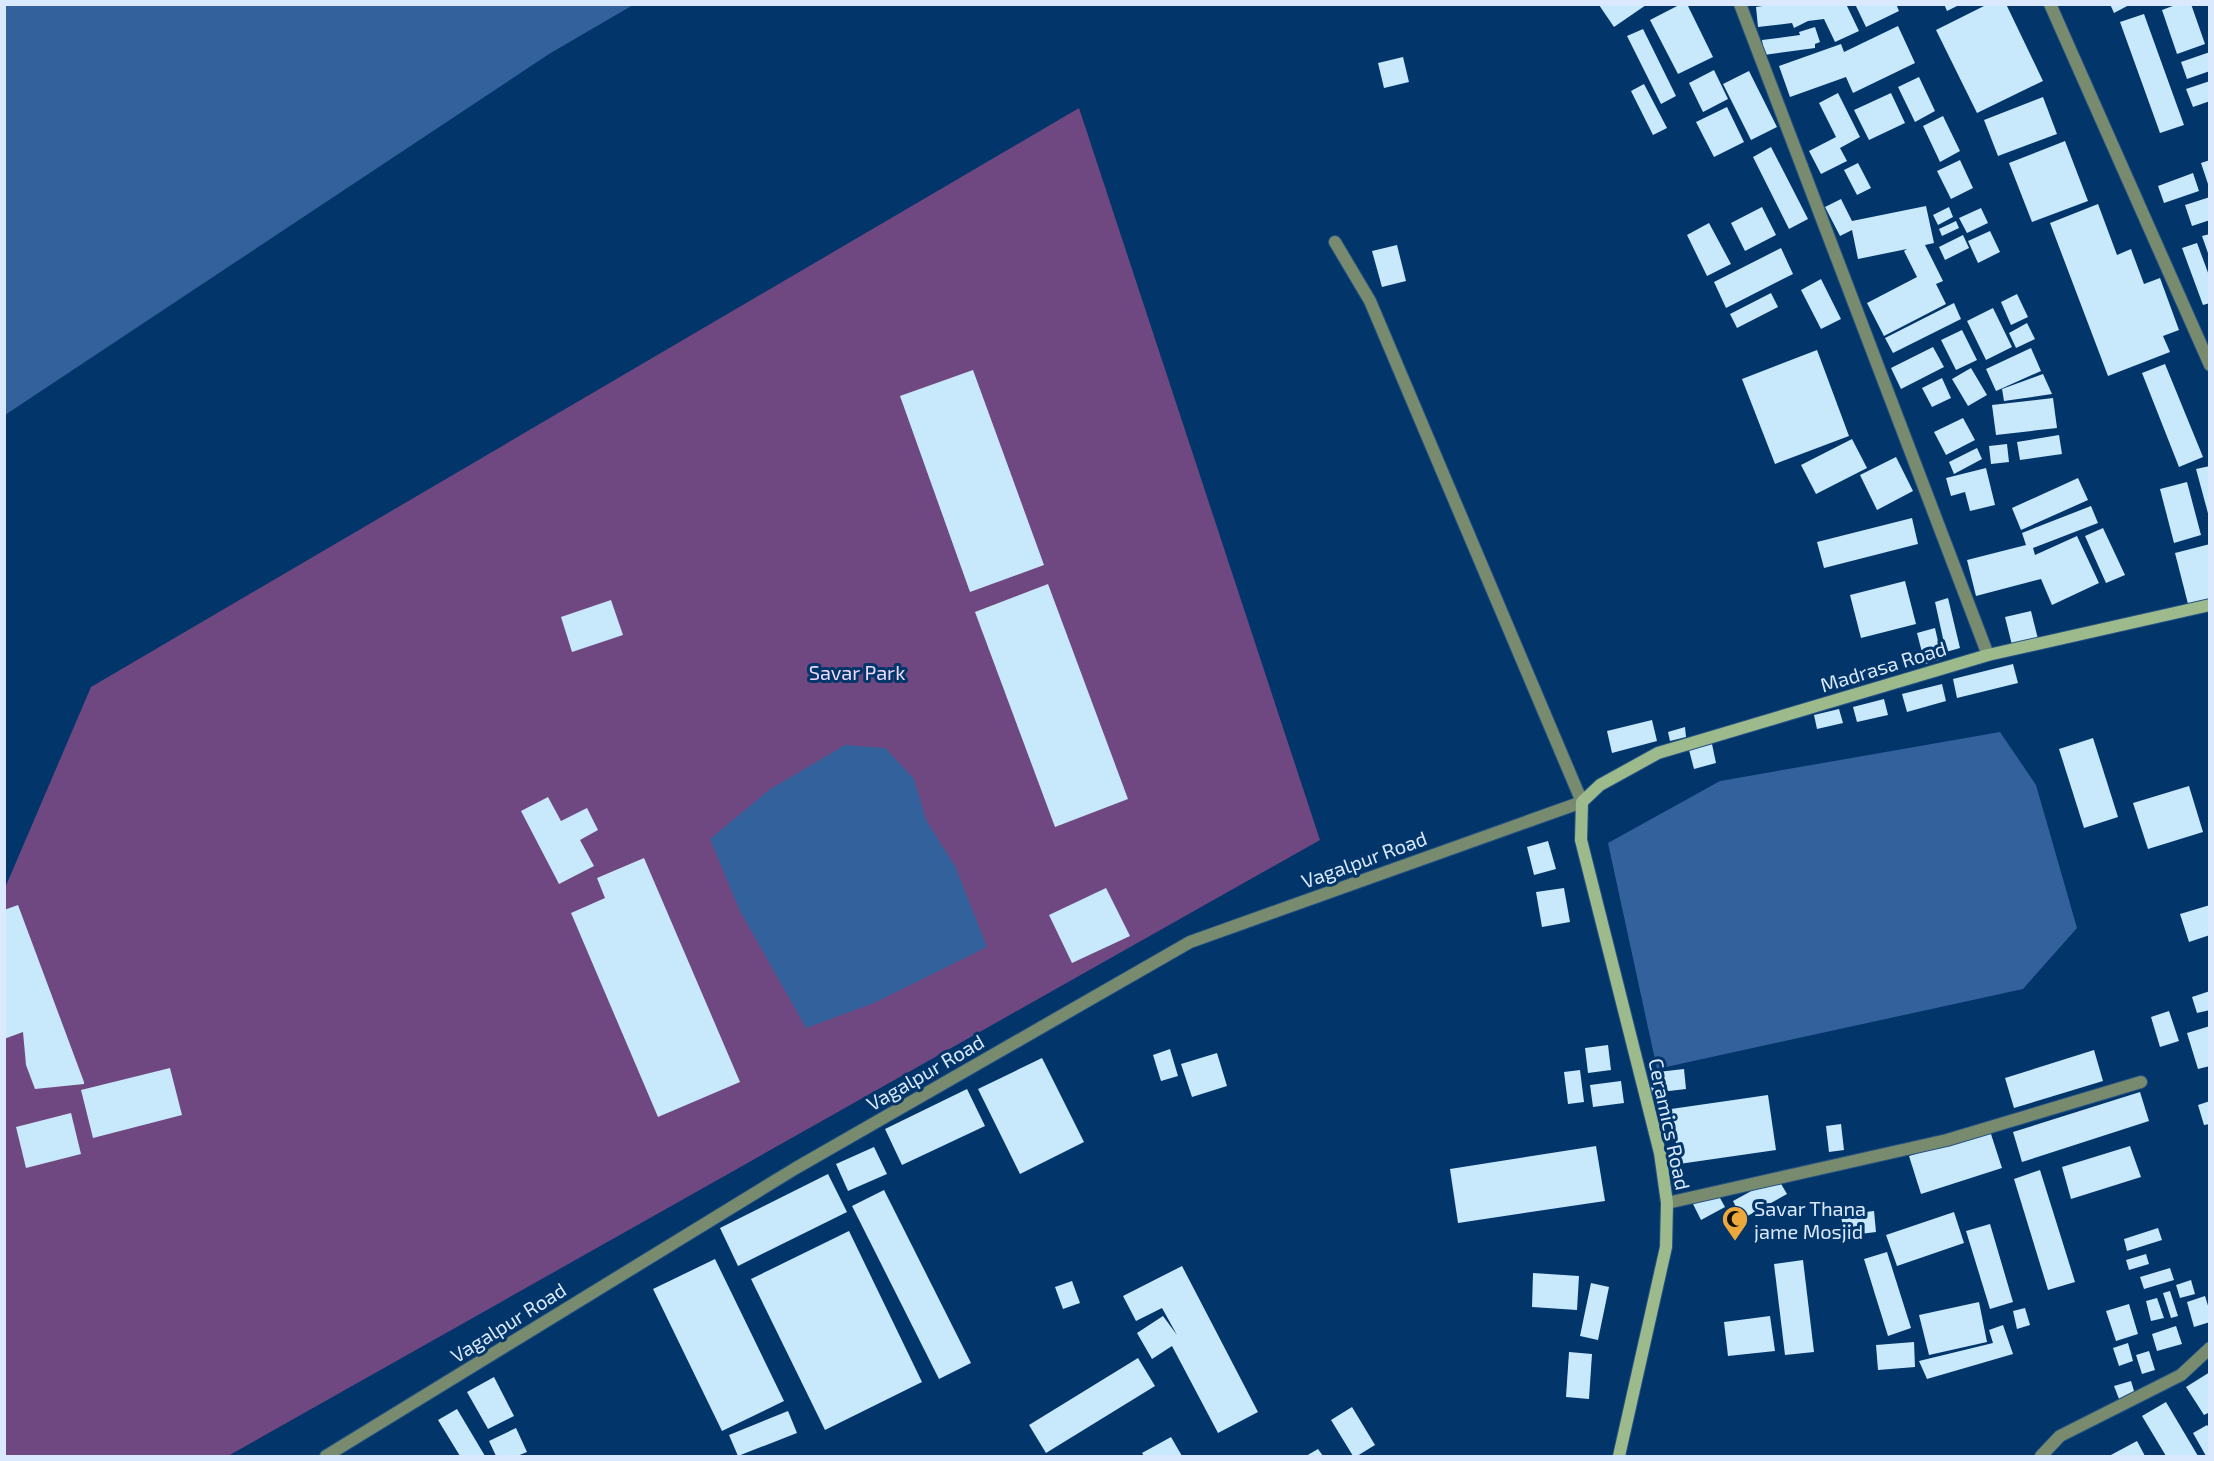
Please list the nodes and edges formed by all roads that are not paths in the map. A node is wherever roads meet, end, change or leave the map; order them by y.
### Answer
1 (1740, 4) edge
2 (2050, 4) edge
3 (1335, 242) dead end
4 (2210, 365) edge
5 (2210, 605) edge
6 (1988, 655) junction
7 (1582, 802) junction
8 (2141, 1082) dead end
9 (1667, 1203) junction
10 (2210, 1348) edge
11 (326, 1456) edge
12 (1620, 1456) edge
13 (2041, 1456) edge

1 - 6 street
2 - 4 street
3 - 7 street
5 - 6 street, Madrasa Road
6 - 7 street, Madrasa Road
7 - 9 street, Ceramics Road
7 - 11 street, Vagalpur Road
8 - 9 street
9 - 12 street, Ceramics Road
10 - 13 street

